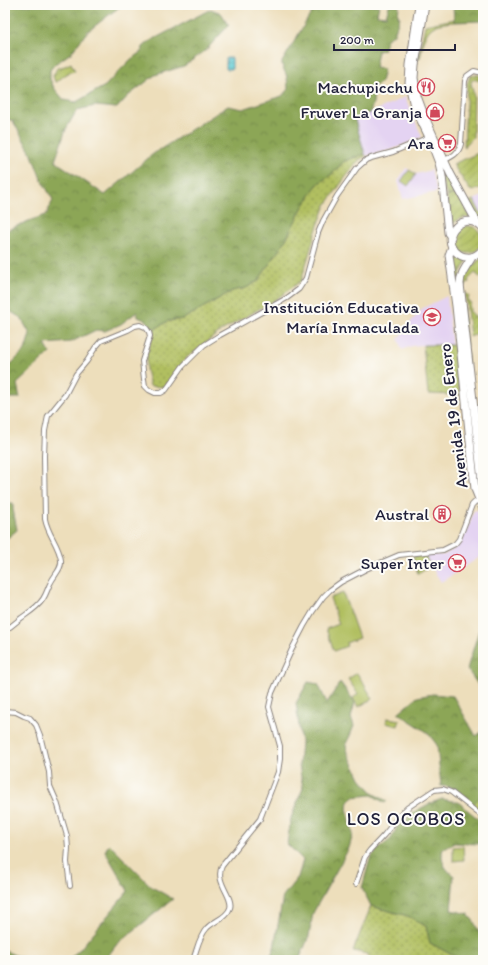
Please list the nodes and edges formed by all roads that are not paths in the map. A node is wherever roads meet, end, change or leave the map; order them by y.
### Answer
1 (419, 5) edge
2 (424, 5) edge
3 (483, 73) edge
4 (422, 116) junction
5 (429, 137) junction
6 (444, 160) junction
7 (480, 227) edge
8 (451, 237) junction
9 (452, 247) junction
10 (483, 249) edge
11 (472, 257) junction
12 (483, 490) edge
13 (481, 499) edge
14 (483, 509) edge
15 (5, 631) edge
16 (5, 711) edge
17 (483, 817) edge
18 (356, 884) dead end
19 (70, 886) dead end
20 (194, 960) edge

1 - 4 main road
2 - 4 main road
3 - 6 street
4 - 5 main road, Avenida 19 de Enero
4 - 6 main road
5 - 8 main road, Avenida 19 de Enero
5 - 15 street
6 - 7 main road
7 - 8 main road
8 - 9 main road, Avenida 19 de Enero
9 - 11 main road
9 - 13 main road, Avenida 19 de Enero
10 - 11 main road
11 - 12 main road, Avenida 19 de Enero
13 - 14 main road, Avenida 19 de Enero
13 - 20 street
16 - 19 street
17 - 18 street

